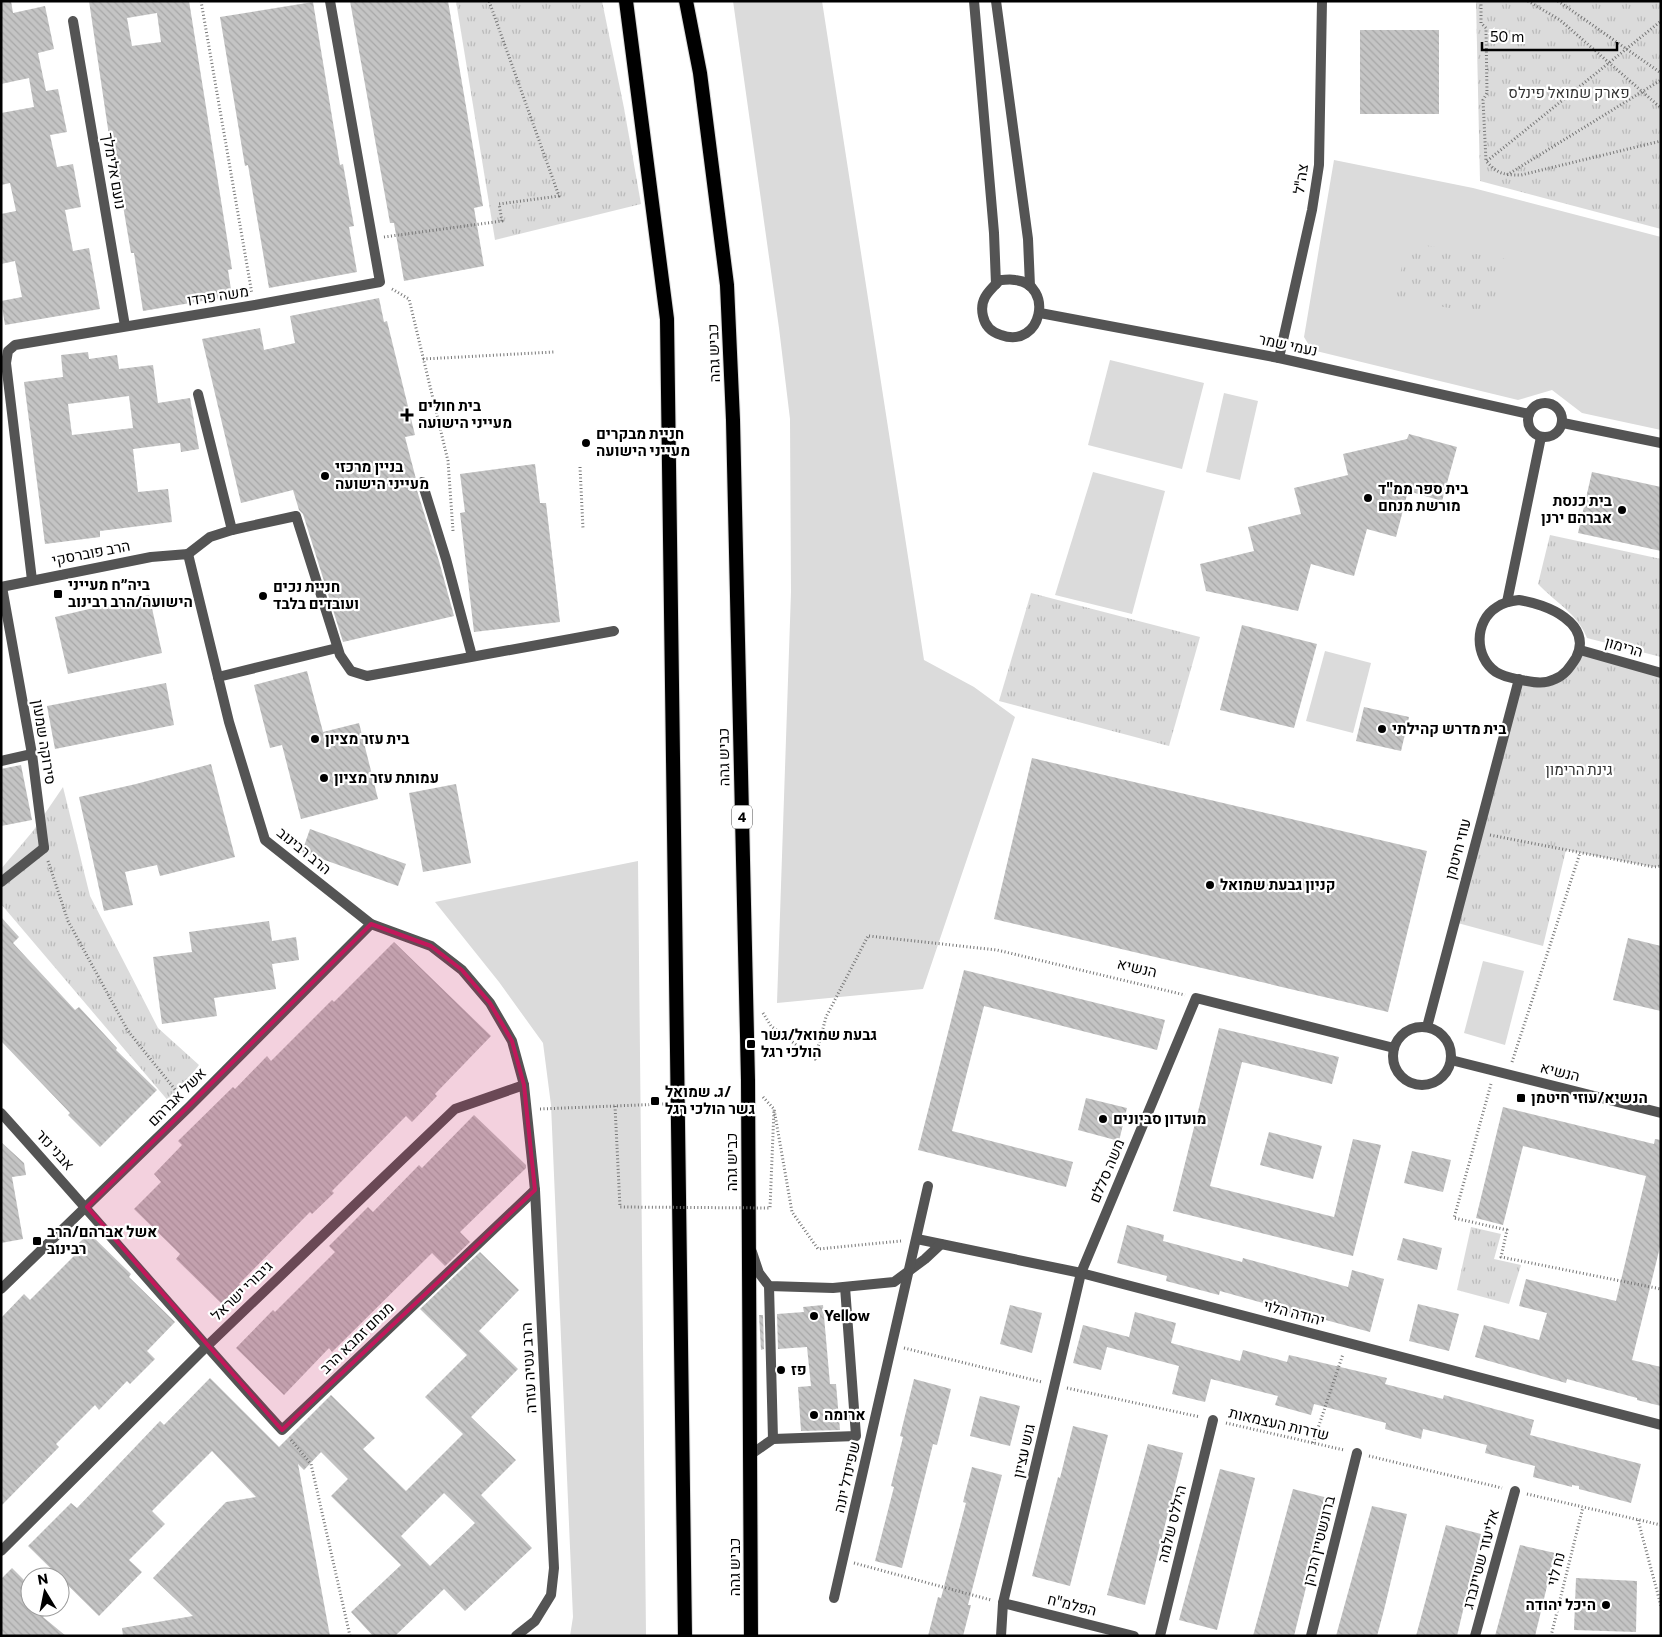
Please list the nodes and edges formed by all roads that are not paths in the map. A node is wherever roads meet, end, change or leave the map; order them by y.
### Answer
1 (330, 1) edge
2 (626, 1) edge
3 (974, 1) edge
4 (996, 1) edge
5 (1322, 1) edge
6 (687, 4) edge
7 (73, 21) dead end
8 (996, 284) junction
9 (1030, 286) junction
10 (1040, 313) junction
11 (125, 326) junction
12 (1279, 358) junction
13 (198, 394) dead end
14 (1529, 414) junction
15 (1563, 422) junction
16 (1541, 437) junction
17 (1661, 443) edge
18 (422, 482) dead end
19 (232, 530) junction
20 (188, 554) junction
21 (32, 580) junction
22 (2, 587) edge
23 (1507, 602) junction
24 (614, 631) dead end
25 (337, 648) junction
26 (1580, 650) junction
27 (472, 656) junction
28 (1661, 673) edge
29 (218, 677) junction
30 (1519, 679) junction
31 (32, 754) junction
32 (1, 761) edge
33 (1, 882) edge
34 (371, 924) junction
35 (1427, 1027) junction
36 (1394, 1048) junction
37 (1451, 1060) junction
38 (524, 1085) junction
39 (1661, 1112) edge
40 (1, 1113) edge
41 (928, 1186) dead end
42 (535, 1190) junction
43 (87, 1207) junction
44 (917, 1239) junction
45 (749, 1241) junction
46 (941, 1244) junction
47 (910, 1270) junction
48 (1081, 1273) junction
49 (769, 1286) junction
50 (845, 1287) junction
51 (1, 1289) edge
52 (206, 1347) junction
53 (1213, 1420) road end
54 (1661, 1425) edge
55 (774, 1439) junction
56 (1356, 1453) road end
57 (750, 1455) junction
58 (1515, 1491) road end
59 (1, 1551) edge
60 (834, 1598) dead end
61 (1003, 1603) junction
62 (516, 1636) edge
63 (685, 1636) edge
64 (751, 1636) edge
65 (1001, 1636) edge
66 (1134, 1636) edge
67 (1160, 1636) edge
68 (1311, 1636) edge
69 (1475, 1636) edge

1 - 11 street, משה פרדו
2 - 63 highway
3 - 8 street
4 - 9 street
5 - 12 street, צה"ל
6 - 45 highway, כביש גהה / 4
7 - 11 street, נועם אלימלך
8 - 9 street
8 - 10 street
9 - 10 street
10 - 12 street, נעמי שמר
11 - 21 street, משה פרדו
12 - 14 street, נעמי שמר
13 - 19 street
14 - 15 street
14 - 16 street
15 - 16 street
15 - 17 street
16 - 23 street
18 - 27 street
19 - 20 street
19 - 25 street
20 - 21 street, הרב פוברסקי
20 - 29 street, הרב רבינוב
21 - 22 street, הרב פוברסקי
22 - 31 street, סירוקה שמעון
23 - 26 street
23 - 30 street
24 - 27 street
25 - 27 street
25 - 29 street
26 - 28 street, הרימון
26 - 30 street
29 - 34 street, הרב רבינוב
30 - 35 street, עוזי חיטמן
31 - 32 street
31 - 33 street, סירוקה שמעון
34 - 38 street, הרב רבינוב
34 - 43 street, אשל אברהם
35 - 36 street
35 - 37 street
36 - 37 street
36 - 48 street, משה סללם
37 - 39 street, הנשיא
38 - 42 street, הרב עטיה עזרה
38 - 52 street, גיבורי ישראל
40 - 43 street, אבני נזר
41 - 44 street, שפינדל יונה
42 - 52 street, מנחם זמבא הרב
42 - 62 street, הרב עטיה עזרה
43 - 51 street, אשל אברהם
43 - 52 street, אבני נזר
44 - 46 street, יהודה הלוי
44 - 47 street, שפינדל יונה
45 - 49 street
45 - 57 highway, כביש גהה / 4
46 - 47 street
46 - 48 street, יהודה הלוי
47 - 50 street
47 - 60 street, שפינדל יונה
48 - 54 street, יהודה הלוי
48 - 61 street, גוש עציון
49 - 50 street
49 - 55 street
50 - 55 street
52 - 59 street, גיבורי ישראל
53 - 67 street, היללס שלמה
55 - 57 street
56 - 68 street, ברונשטיין הכהן
57 - 64 highway, כביש גהה / 4
58 - 69 street, אליעזר שטיינברג
61 - 65 street, גוש עציון
61 - 66 street, הפלמ"ח

